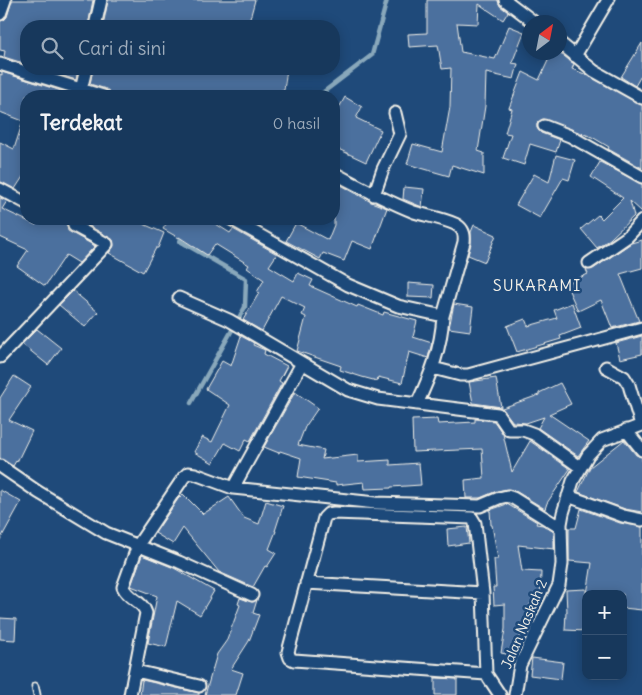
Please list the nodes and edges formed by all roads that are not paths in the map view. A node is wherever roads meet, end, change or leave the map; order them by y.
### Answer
1 (5, 0) edge
2 (101, 0) edge
3 (505, 0) edge
4 (608, 0) edge
5 (0, 14) edge
6 (525, 15) edge
7 (96, 20) edge
8 (567, 49) edge
9 (575, 56) junction
10 (0, 64) edge
11 (20, 70) edge
12 (35, 75) edge
13 (85, 75) edge
14 (82, 90) joint
15 (642, 98) edge
16 (396, 113) dead end
17 (544, 126) dead end
18 (340, 176) edge
19 (642, 177) edge
20 (0, 189) edge
21 (374, 195) junction
22 (20, 200) edge
23 (642, 221) edge
24 (74, 225) edge
25 (243, 225) edge
26 (589, 263) dead end
27 (179, 298) dead end
28 (443, 316) junction
29 (642, 328) edge
30 (0, 357) edge
31 (302, 363) junction
32 (606, 367) dead end
33 (433, 368) junction
34 (417, 404) junction
35 (642, 425) edge
36 (626, 430) junction
37 (642, 450) edge
38 (0, 466) edge
39 (580, 467) junction
40 (233, 488) junction
41 (568, 496) junction
42 (642, 520) edge
43 (561, 528) junction
44 (138, 545) junction
45 (306, 583) junction
46 (483, 593) junction
47 (252, 595) dead end
48 (136, 671) junction
49 (486, 674) junction
50 (35, 686) dead end
51 (199, 686) dead end
52 (37, 695) edge
53 (130, 695) edge
54 (500, 695) edge
55 (515, 695) edge

1 - 5 street
2 - 7 street
3 - 6 street
4 - 9 street
8 - 9 street
9 - 15 street
10 - 11 street
12 - 14 street
13 - 14 street
16 - 21 street
17 - 19 street
18 - 21 street
20 - 22 street
21 - 28 street
23 - 26 street
24 - 30 street
25 - 28 street
27 - 31 street
28 - 33 street
29 - 33 street
31 - 34 street
31 - 40 street
32 - 35 street
33 - 34 street
34 - 39 street
35 - 36 street, Jalan Naskah 2
36 - 37 street
36 - 39 street, Jalan Naskah 2
38 - 44 street
39 - 41 street, Jalan Naskah 2
40 - 43 street
40 - 44 street
41 - 42 street
41 - 43 street, Jalan Naskah 2
43 - 55 street, Jalan Naskah 2
44 - 47 street
44 - 48 street
45 - 46 street
45 - 46 street
45 - 49 street
46 - 49 street
48 - 51 street
48 - 53 street
49 - 54 street
50 - 52 lane

